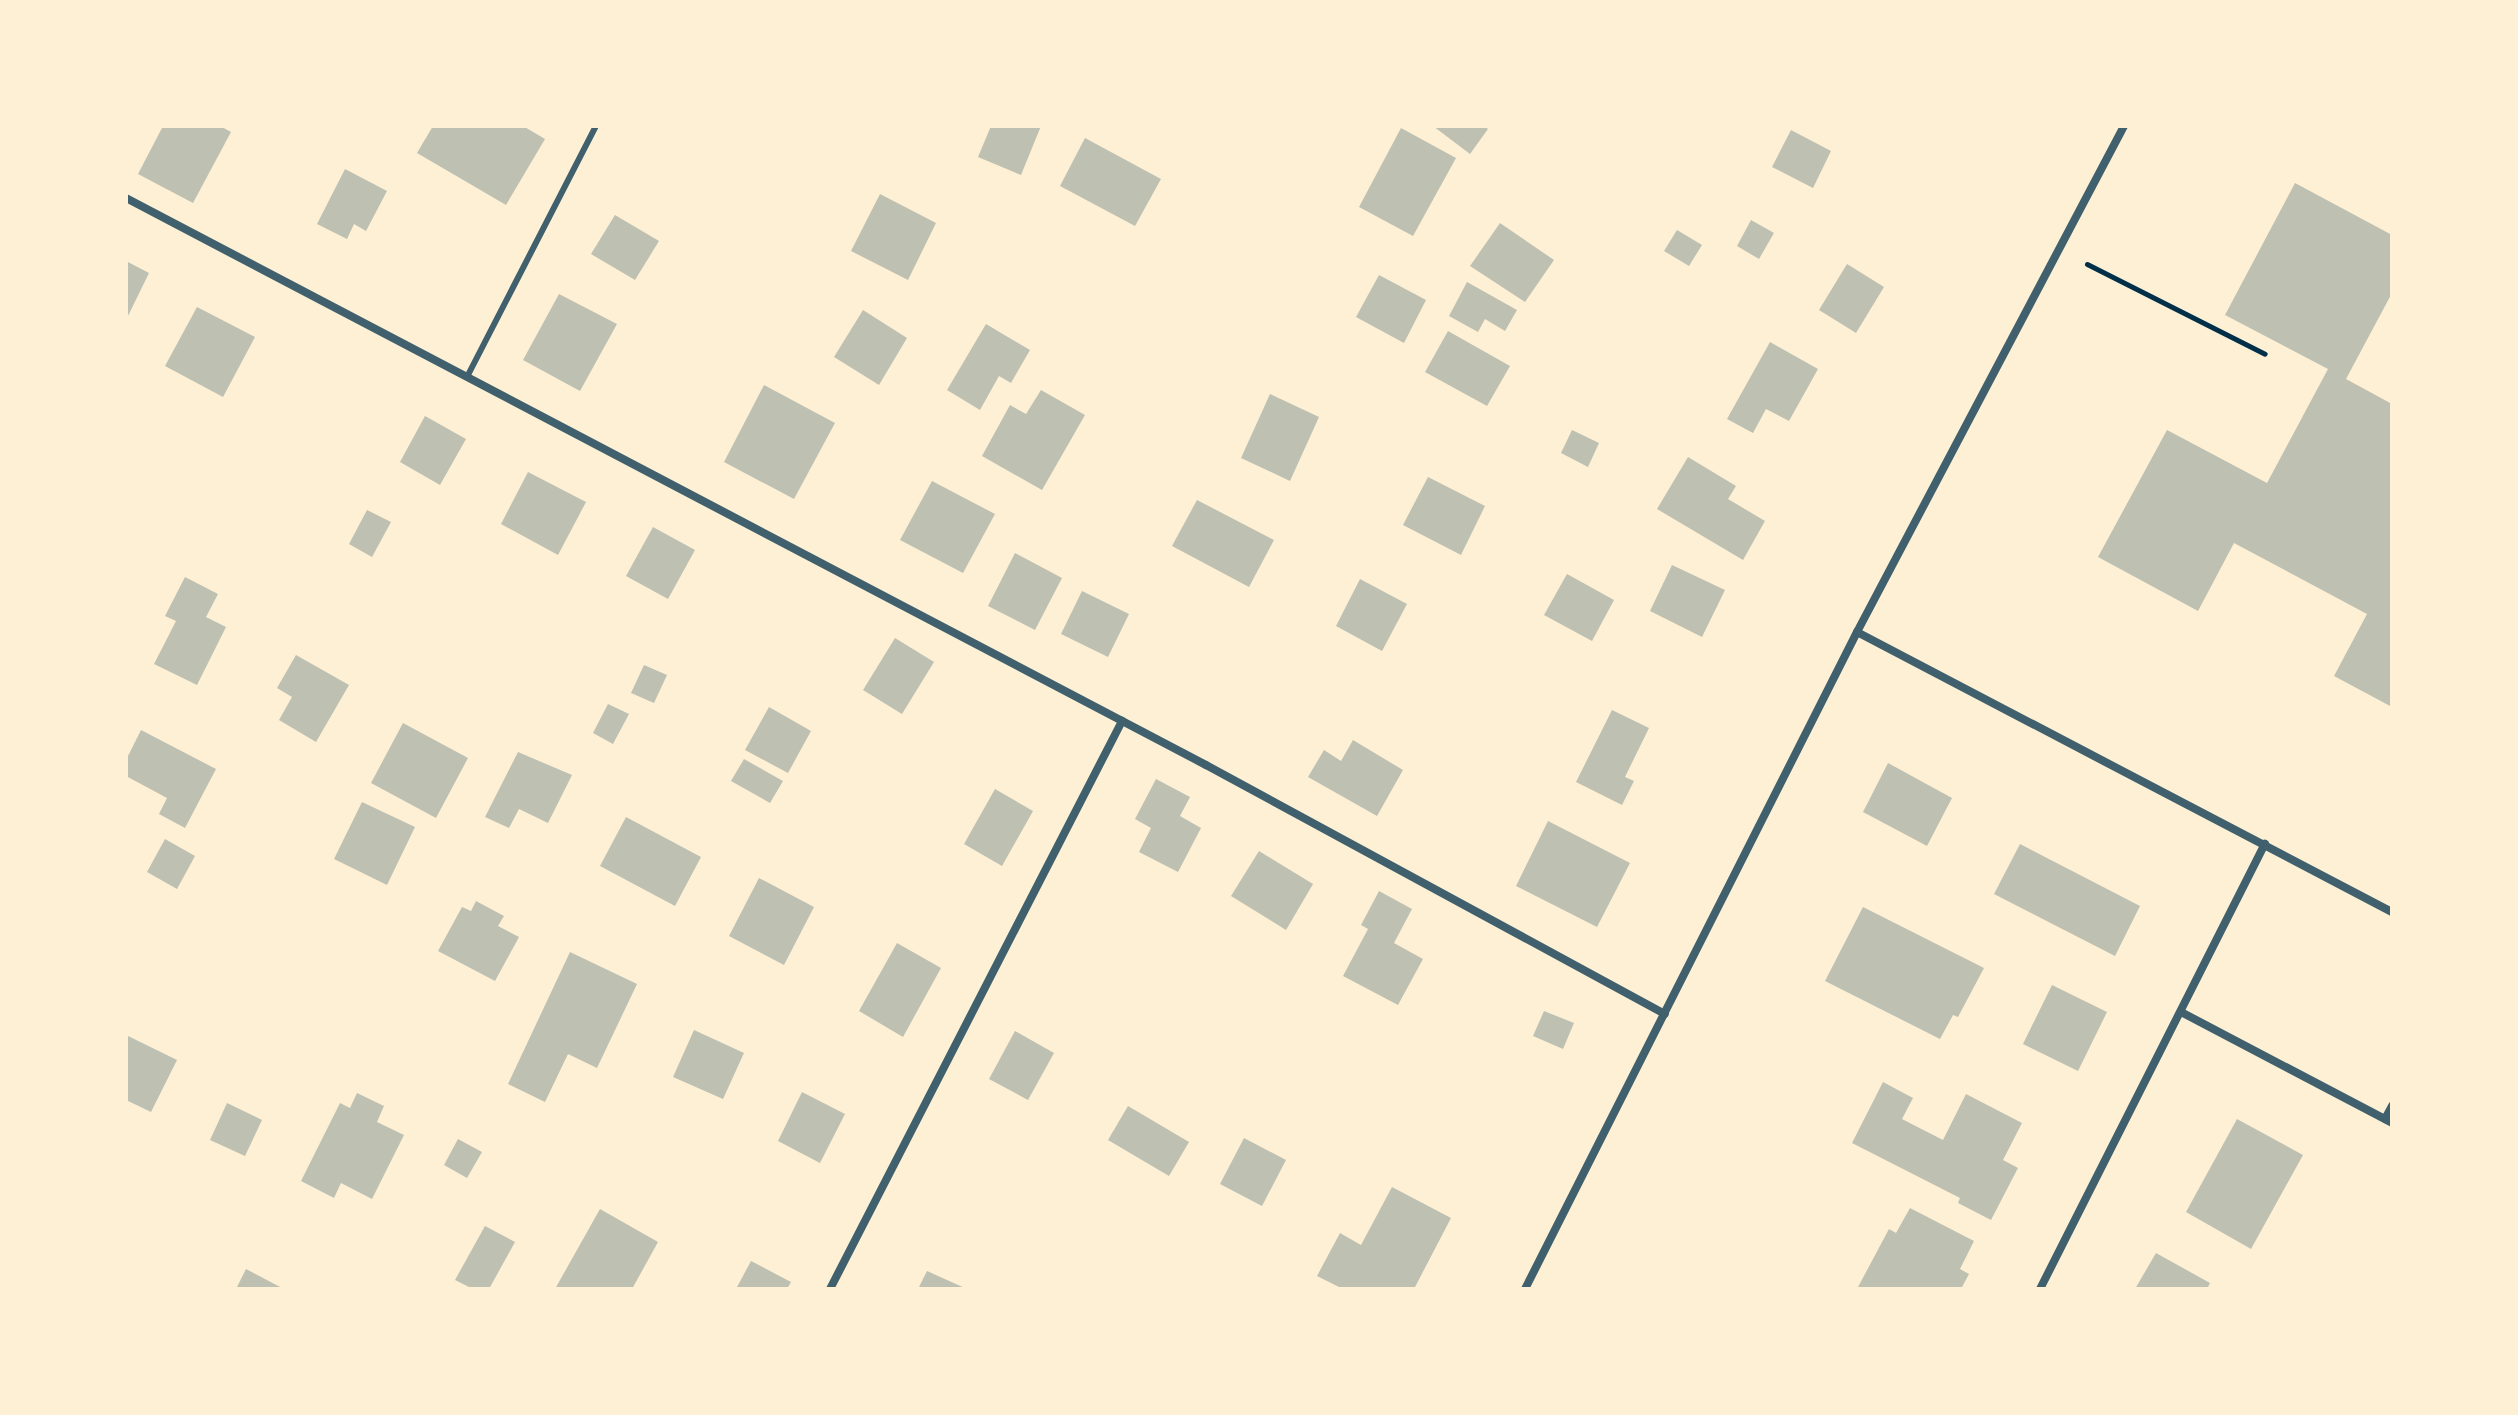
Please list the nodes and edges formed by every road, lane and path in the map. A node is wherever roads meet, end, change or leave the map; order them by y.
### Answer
1 (596, 126) edge
2 (2124, 126) edge
3 (126, 198) edge
4 (2087, 264) dead end
5 (2265, 354) dead end
6 (468, 375) junction
7 (1857, 632) junction
8 (1122, 721) junction
9 (2265, 844) junction
10 (2392, 912) edge
11 (2181, 1012) junction
12 (1665, 1014) junction
13 (2392, 1106) edge
14 (2389, 1121) edge
15 (830, 1289) edge
16 (1525, 1289) edge
17 (2040, 1289) edge

1 - 6 lane
2 - 7 street
3 - 6 street
4 - 5 path
6 - 8 street
7 - 9 street
7 - 12 street
8 - 12 street
8 - 15 street
9 - 10 street
9 - 11 street
11 - 14 street
11 - 17 street
12 - 16 street
13 - 14 street

